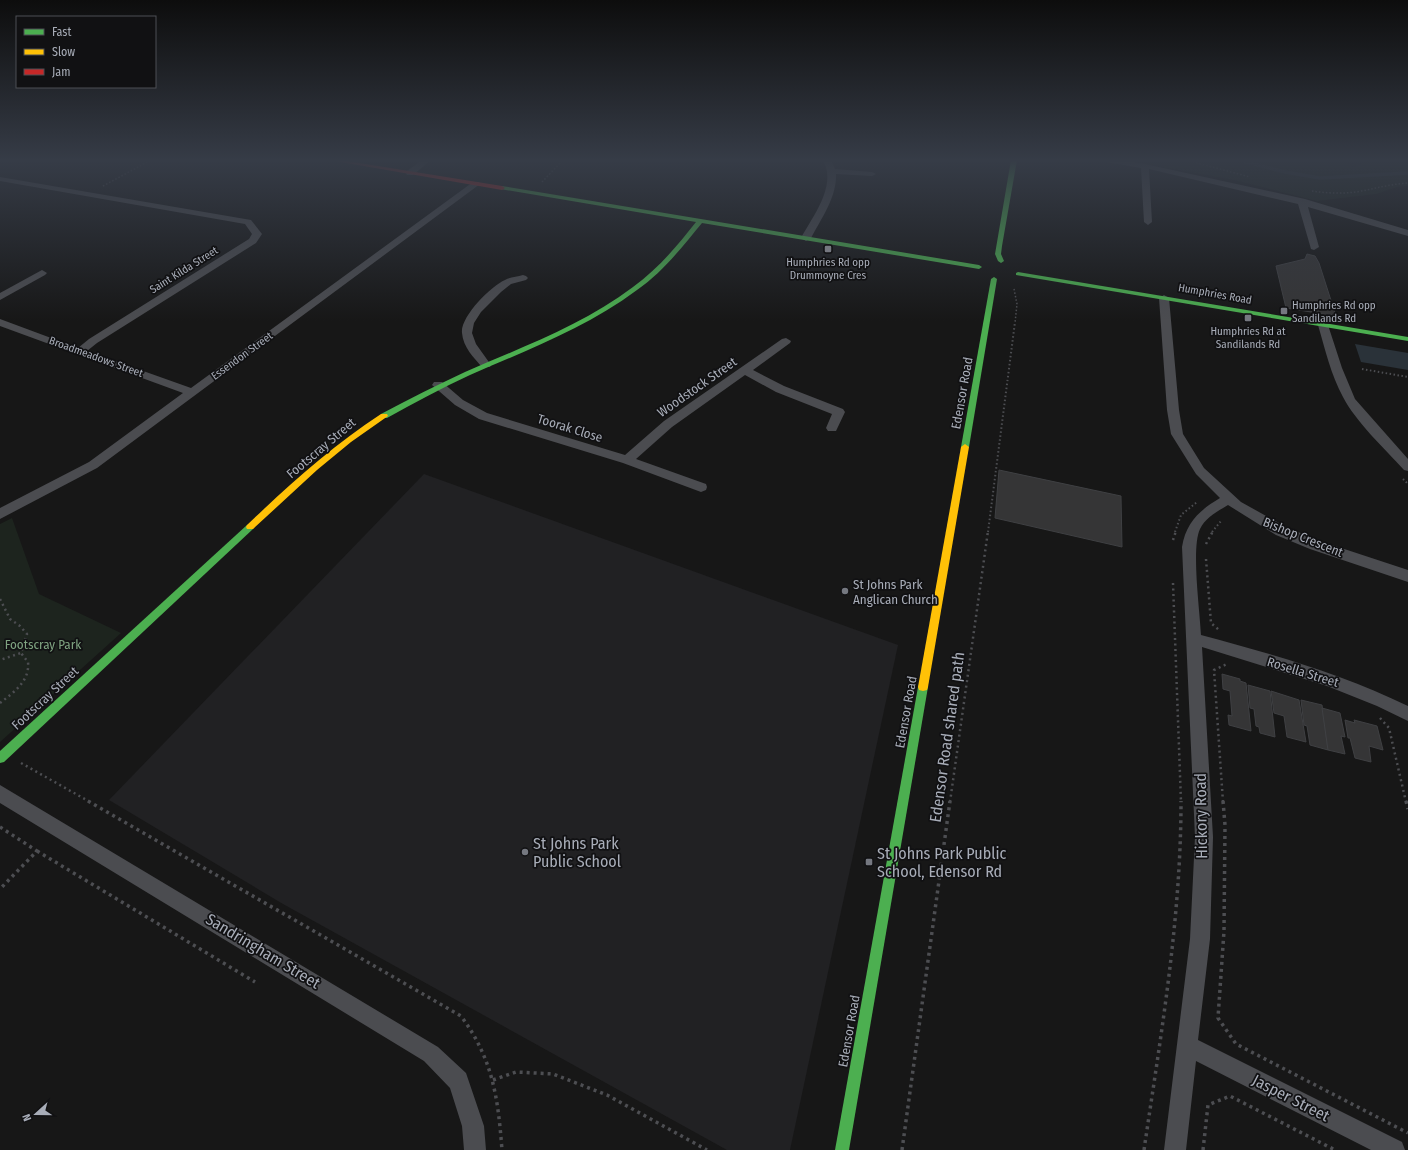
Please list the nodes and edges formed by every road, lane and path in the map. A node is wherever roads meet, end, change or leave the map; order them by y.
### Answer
1 (200, 214) edge
2 (435, 214) edge
3 (656, 214) edge
4 (818, 214) edge
5 (1005, 214) edge
6 (1148, 214) edge
7 (1305, 214) edge
8 (1344, 214) edge
9 (700, 221) junction
10 (1148, 222) dead end
11 (1408, 233) edge
12 (806, 238) junction
13 (1314, 247) dead end
14 (1001, 260) junction
15 (984, 263) junction
16 (1015, 268) junction
17 (42, 273) dead end
18 (524, 278) dead end
19 (1001, 280) junction
20 (1014, 289) dead end
21 (0, 297) edge
22 (1164, 298) junction
23 (0, 322) edge
24 (1323, 325) junction
25 (1408, 339) edge
26 (786, 341) dead end
27 (79, 352) junction
28 (486, 366) junction
29 (1362, 369) dead end
30 (745, 370) junction
31 (1408, 377) edge
32 (438, 385) junction
33 (192, 392) junction
34 (832, 428) dead end
35 (627, 460) junction
36 (1408, 467) edge
37 (701, 487) dead end
38 (1229, 498) junction
39 (1194, 504) dead end
40 (0, 514) edge
41 (1220, 522) dead end
42 (1173, 543) dead end
43 (1206, 546) dead end
44 (1206, 552) dead end
45 (1408, 576) edge
46 (1173, 578) dead end
47 (0, 599) edge
48 (1223, 634) dead end
49 (1194, 639) junction
50 (21, 653) junction
51 (0, 660) edge
52 (0, 703) edge
53 (1408, 714) edge
54 (1378, 716) dead end
55 (0, 758) edge
56 (17, 761) dead end
57 (0, 793) edge
58 (1408, 809) edge
59 (0, 827) edge
60 (37, 851) junction
61 (0, 889) edge
62 (255, 982) dead end
63 (1236, 1044) dead end
64 (1189, 1046) junction
65 (493, 1080) junction
66 (1408, 1132) edge
67 (475, 1150) edge
68 (502, 1150) edge
69 (707, 1150) edge
70 (842, 1150) edge
71 (902, 1150) edge
72 (1144, 1150) edge
73 (1175, 1150) edge
74 (1203, 1150) edge
75 (1335, 1150) edge
76 (1394, 1150) edge

1 - 27 street, Saint Kilda Street
2 - 33 street, Essendon Street
3 - 9 main road
4 - 12 street
5 - 14 main road
6 - 10 street
7 - 13 street
8 - 11 street
9 - 12 main road
9 - 28 main road, Footscray Street
12 - 15 main road
14 - 15 main road
14 - 16 main road
15 - 19 main road
16 - 19 main road
16 - 22 main road, Humphries Road
17 - 21 street
18 - 28 street
19 - 70 main road, Edensor Road
20 - 71 path, Edensor Road shared path
22 - 24 main road, Humphries Road
22 - 38 street, Bishop Crescent
23 - 27 street, Broadmeadows Street
24 - 25 main road, Humphries Road
24 - 36 street
26 - 30 street, Woodstock Street
27 - 33 street, Broadmeadows Street
28 - 32 main road, Footscray Street
29 - 31 path
30 - 34 street
30 - 35 street, Woodstock Street
32 - 35 street, Toorak Close
32 - 55 main road, Footscray Street
33 - 40 street, Essendon Street
35 - 37 street, Toorak Close
38 - 45 street, Bishop Crescent
38 - 49 street, Hickory Road
39 - 42 path
41 - 43 path
44 - 48 path
46 - 72 path
47 - 50 path
49 - 53 street, Rosella Street
49 - 64 street, Hickory Road
50 - 51 path
50 - 52 path
54 - 58 path
56 - 65 path
57 - 67 street, Sandringham Street
59 - 60 path
60 - 61 path
60 - 62 path
63 - 66 path
64 - 73 street, Hickory Road
64 - 76 street, Jasper Street
65 - 68 path
65 - 69 path
74 - 75 path

